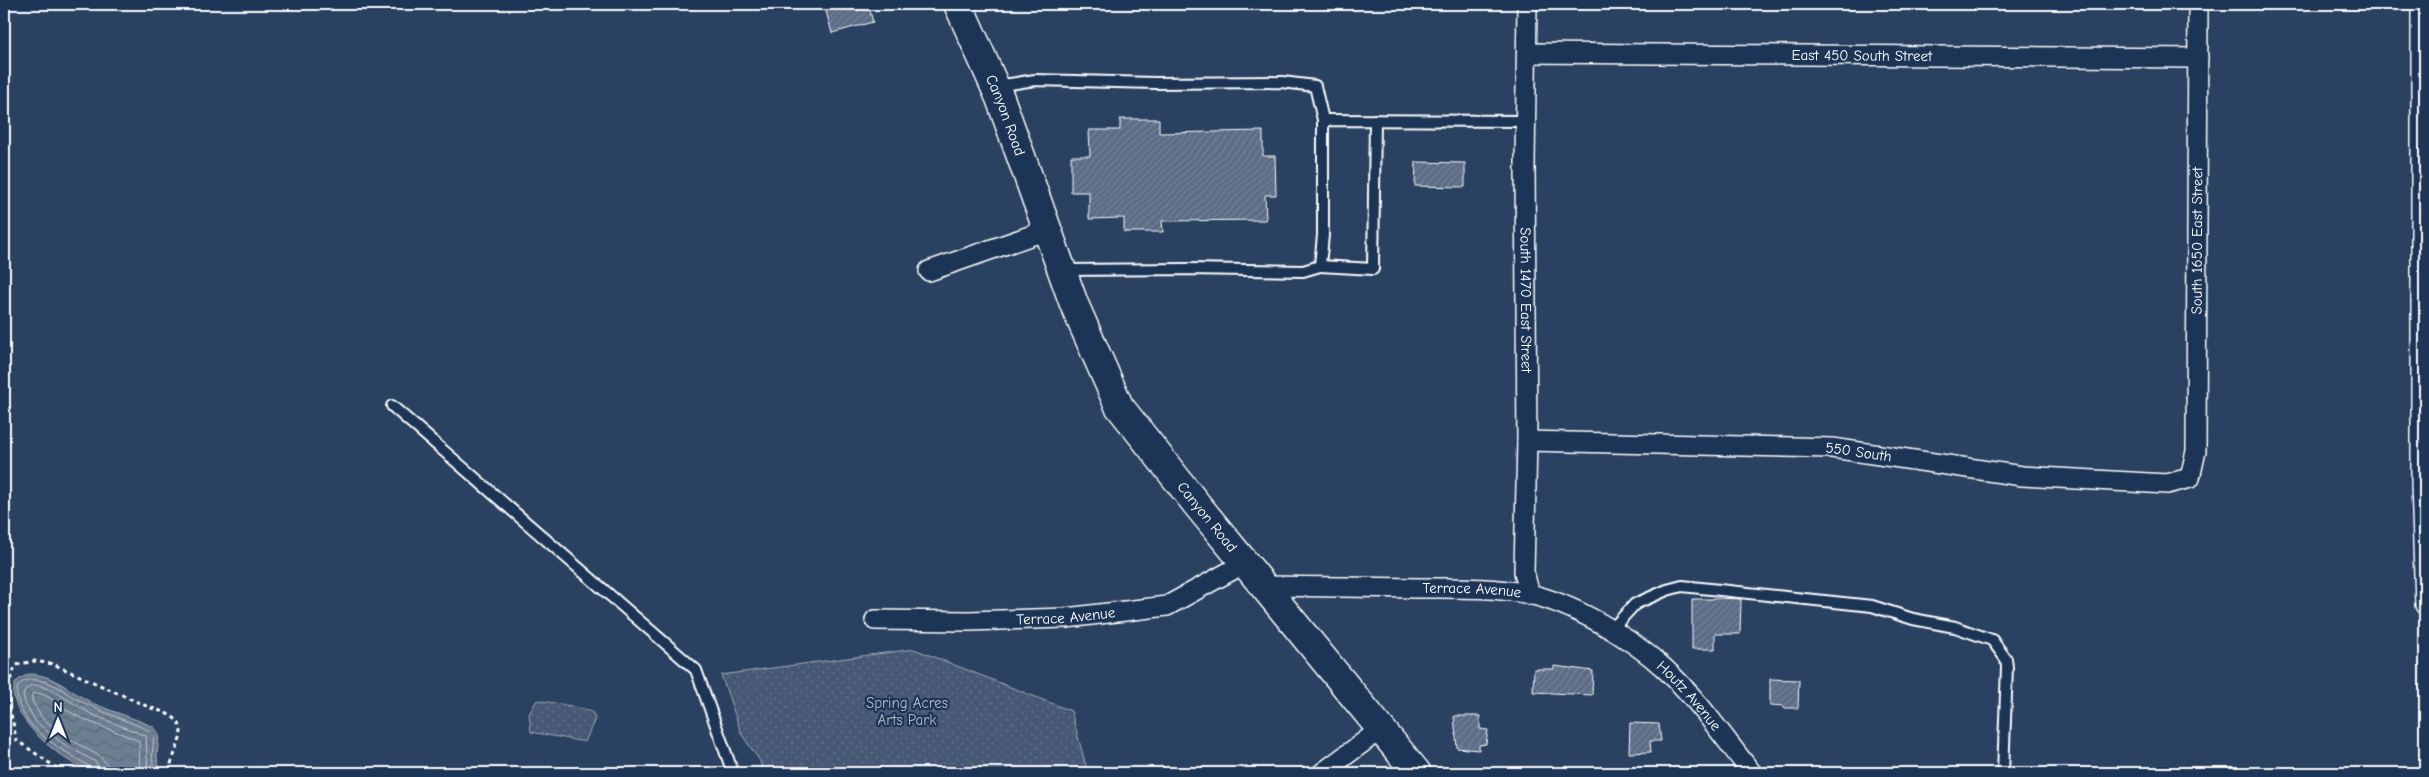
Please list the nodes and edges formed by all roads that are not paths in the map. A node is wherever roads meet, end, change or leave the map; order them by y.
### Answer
1 (958, 4) edge
2 (1527, 4) edge
3 (2198, 4) edge
4 (2421, 4) edge
5 (1527, 53) junction
6 (2198, 58) junction
7 (994, 87) junction
8 (1323, 120) junction
9 (1375, 120) junction
10 (1527, 121) junction
11 (1047, 230) junction
12 (1320, 266) junction
13 (1062, 270) junction
14 (929, 271) dead end
15 (392, 406) dead end
16 (1527, 441) junction
17 (2190, 478) joint
18 (2423, 482) edge
19 (1244, 563) junction
20 (1264, 586) junction
21 (1530, 594) junction
22 (2425, 605) edge
23 (875, 620) dead end
24 (1612, 630) junction
25 (1381, 729) junction
26 (733, 773) edge
27 (1322, 773) edge
28 (1417, 773) edge
29 (1752, 773) edge
30 (2003, 773) edge

1 - 7 main road, Canyon Road
2 - 5 street, South 1470 East Street
3 - 6 street, South 1650 East Street
4 - 18 street
5 - 6 street, East 450 South Street
5 - 10 street, South 1470 East Street
6 - 17 street, South 1650 East Street
7 - 8 lane
7 - 11 main road, Canyon Road
8 - 9 lane
8 - 12 lane
9 - 10 lane
9 - 12 lane
10 - 16 street, South 1470 East Street
11 - 13 main road, Canyon Road
11 - 14 street
12 - 13 lane
13 - 19 main road, Canyon Road
15 - 26 lane
16 - 17 street, 550 South
16 - 21 street, South 1470 East Street
18 - 22 street
19 - 20 main road, Canyon Road
19 - 23 street, Terrace Avenue
20 - 21 street, Terrace Avenue
20 - 25 main road, Canyon Road
21 - 24 street, Terrace Avenue
24 - 29 street, Houtz Avenue
24 - 30 lane
25 - 27 street
25 - 28 main road, Canyon Road

